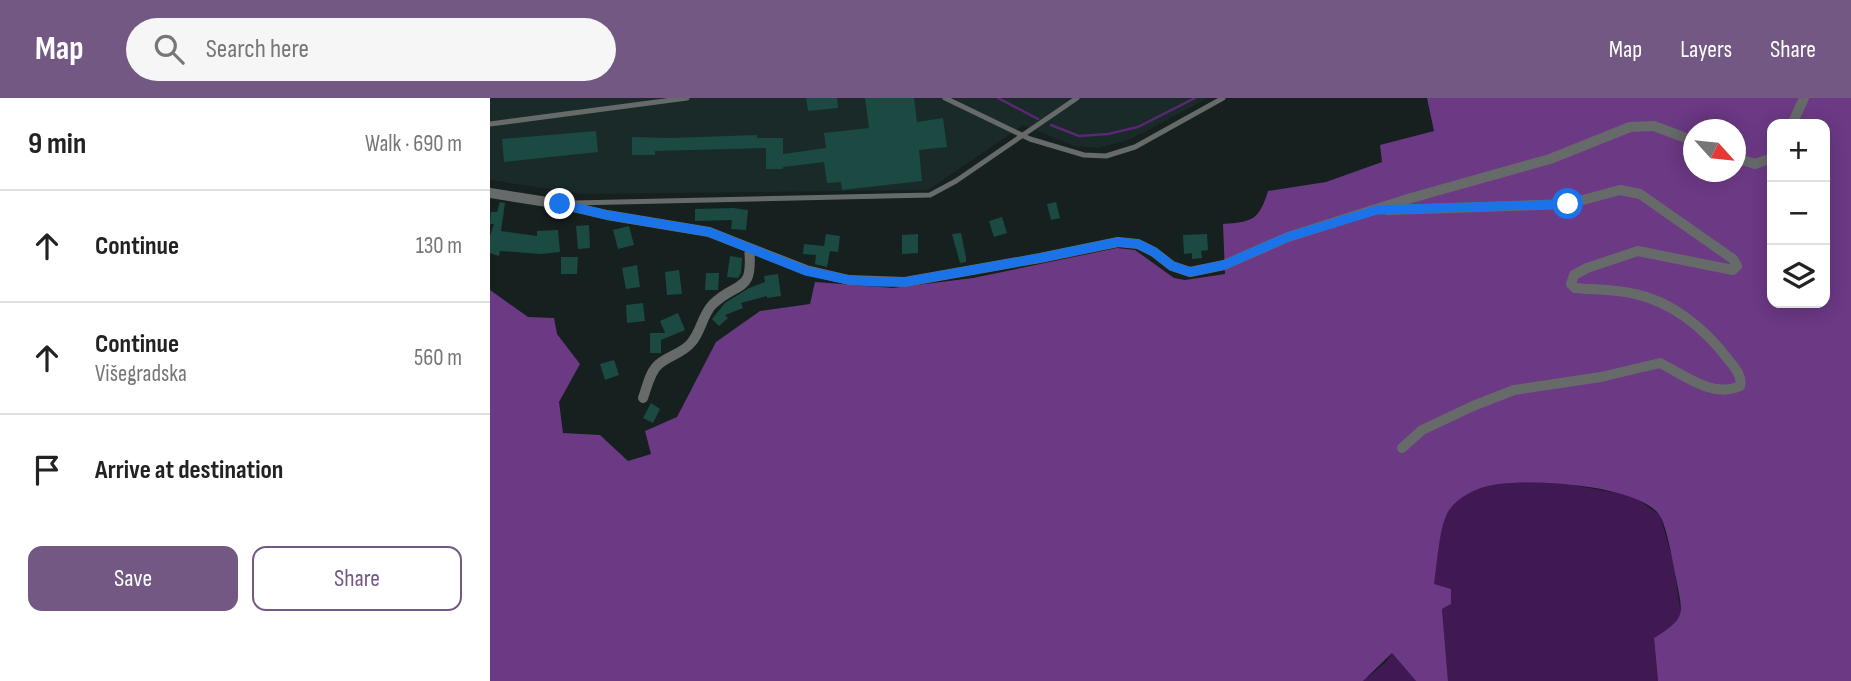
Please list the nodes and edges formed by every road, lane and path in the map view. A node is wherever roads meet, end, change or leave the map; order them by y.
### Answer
1 (687, 98) edge
2 (944, 98) edge
3 (1077, 98) edge
4 (1223, 98) edge
5 (1804, 98) edge
6 (1794, 119) edge
7 (490, 124) edge
8 (1024, 135) junction
9 (1683, 137) edge
10 (1767, 160) edge
11 (1746, 161) edge
12 (490, 193) edge
13 (560, 204) junction
14 (1377, 210) junction
15 (750, 248) junction
16 (643, 398) dead end
17 (1402, 448) dead end

1 - 7 lane
2 - 8 lane
3 - 8 lane
4 - 8 lane
5 - 6 street
8 - 13 lane
9 - 14 street
10 - 11 street
12 - 13 street
13 - 15 street
14 - 15 street
14 - 17 street
15 - 16 street

